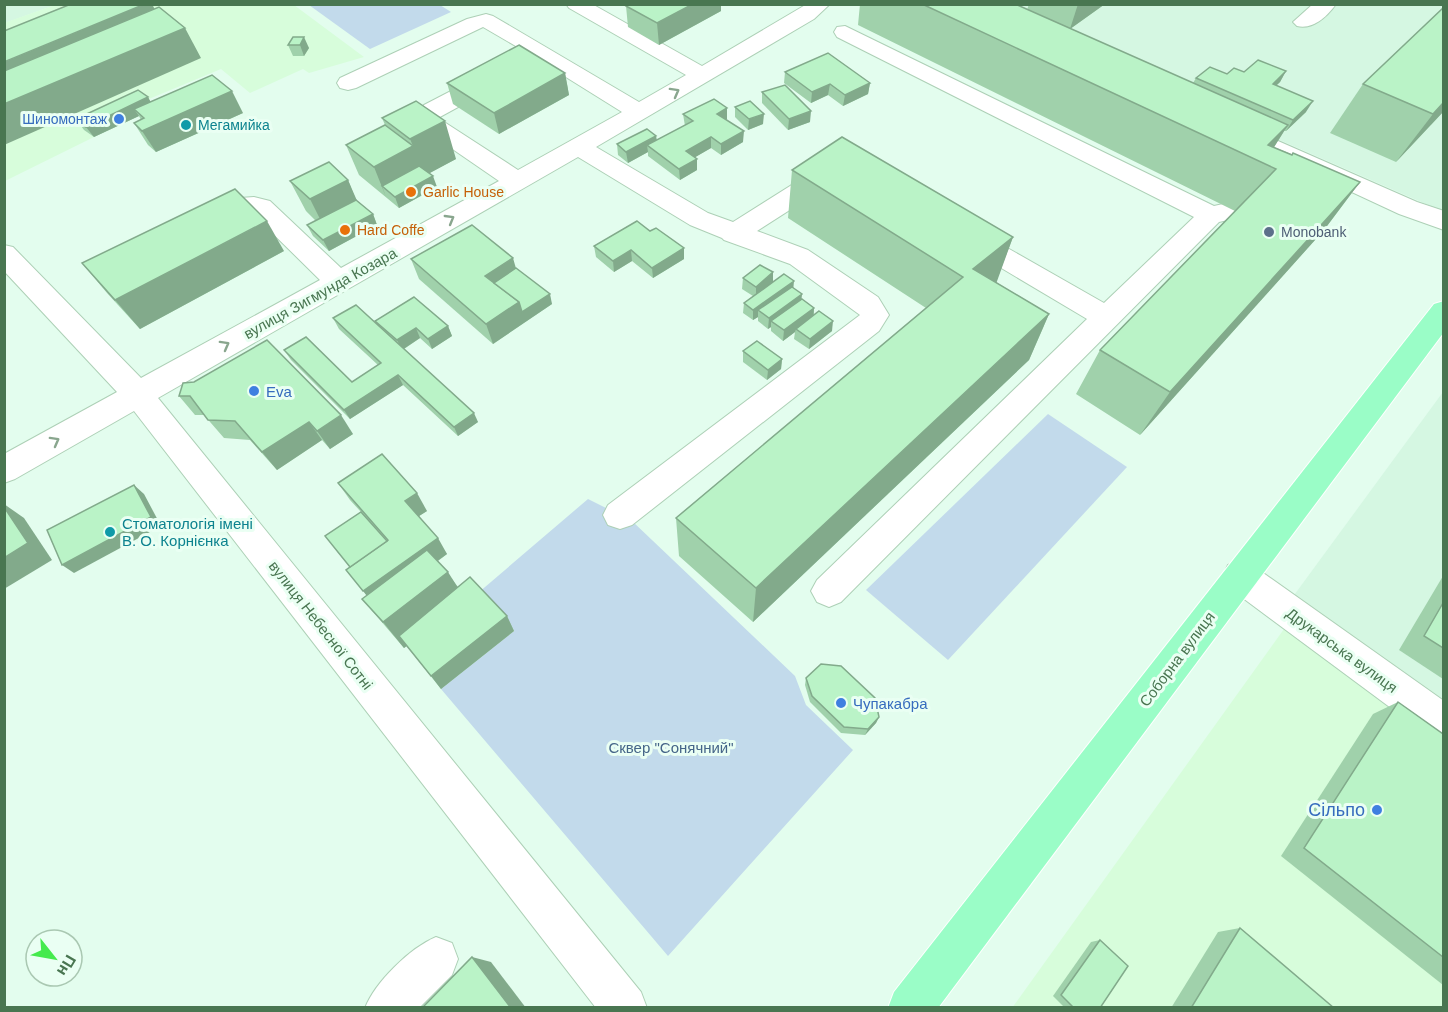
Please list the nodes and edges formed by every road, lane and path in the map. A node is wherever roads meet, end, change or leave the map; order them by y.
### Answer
1 (576, 4) edge
2 (820, 4) edge
3 (1326, 4) edge
4 (1304, 22) dead end
5 (845, 32) dead end
6 (550, 57) junction
7 (703, 76) junction
8 (348, 83) dead end
9 (638, 112) junction
10 (1220, 122) edge
11 (578, 147) junction
12 (1296, 157) junction
13 (847, 170) edge
14 (1276, 176) edge
15 (517, 181) junction
16 (1443, 221) edge
17 (944, 224) edge
18 (183, 233) edge
19 (733, 234) junction
20 (4, 254) edge
21 (339, 282) junction
22 (1443, 310) edge
23 (1106, 317) junction
24 (138, 394) junction
25 (4, 470) edge
26 (620, 515) dead end
27 (1240, 576) junction
28 (828, 591) dead end
29 (1443, 724) edge
30 (436, 959) dead end
31 (387, 1008) edge
32 (625, 1008) edge
33 (910, 1008) edge

1 - 7 street
2 - 7 street, вулиця Зигмунда Козара
3 - 4 street
5 - 23 street
6 - 8 street
6 - 9 street
6 - 15 street
9 -> 7 street, вулиця Зигмунда Козара
9 - 11 street, вулиця Зигмунда Козара
10 - 12 street
11 - 15 street, вулиця Зигмунда Козара
11 - 19 street
12 - 14 street
12 - 16 street
13 - 19 street
21 -> 15 street, вулиця Зигмунда Козара
17 - 23 street
18 - 21 street
19 - 26 street
20 - 24 street, вулиця Небесної Сотні
24 -> 21 street, вулиця Зигмунда Козара
22 - 27 main road, Соборна вулиця
23 - 28 street
25 -> 24 street, вулиця Зигмунда Козара
24 - 32 street, вулиця Небесної Сотні
27 - 29 street, Друкарська вулиця
27 - 33 main road, Соборна вулиця
30 - 31 street

